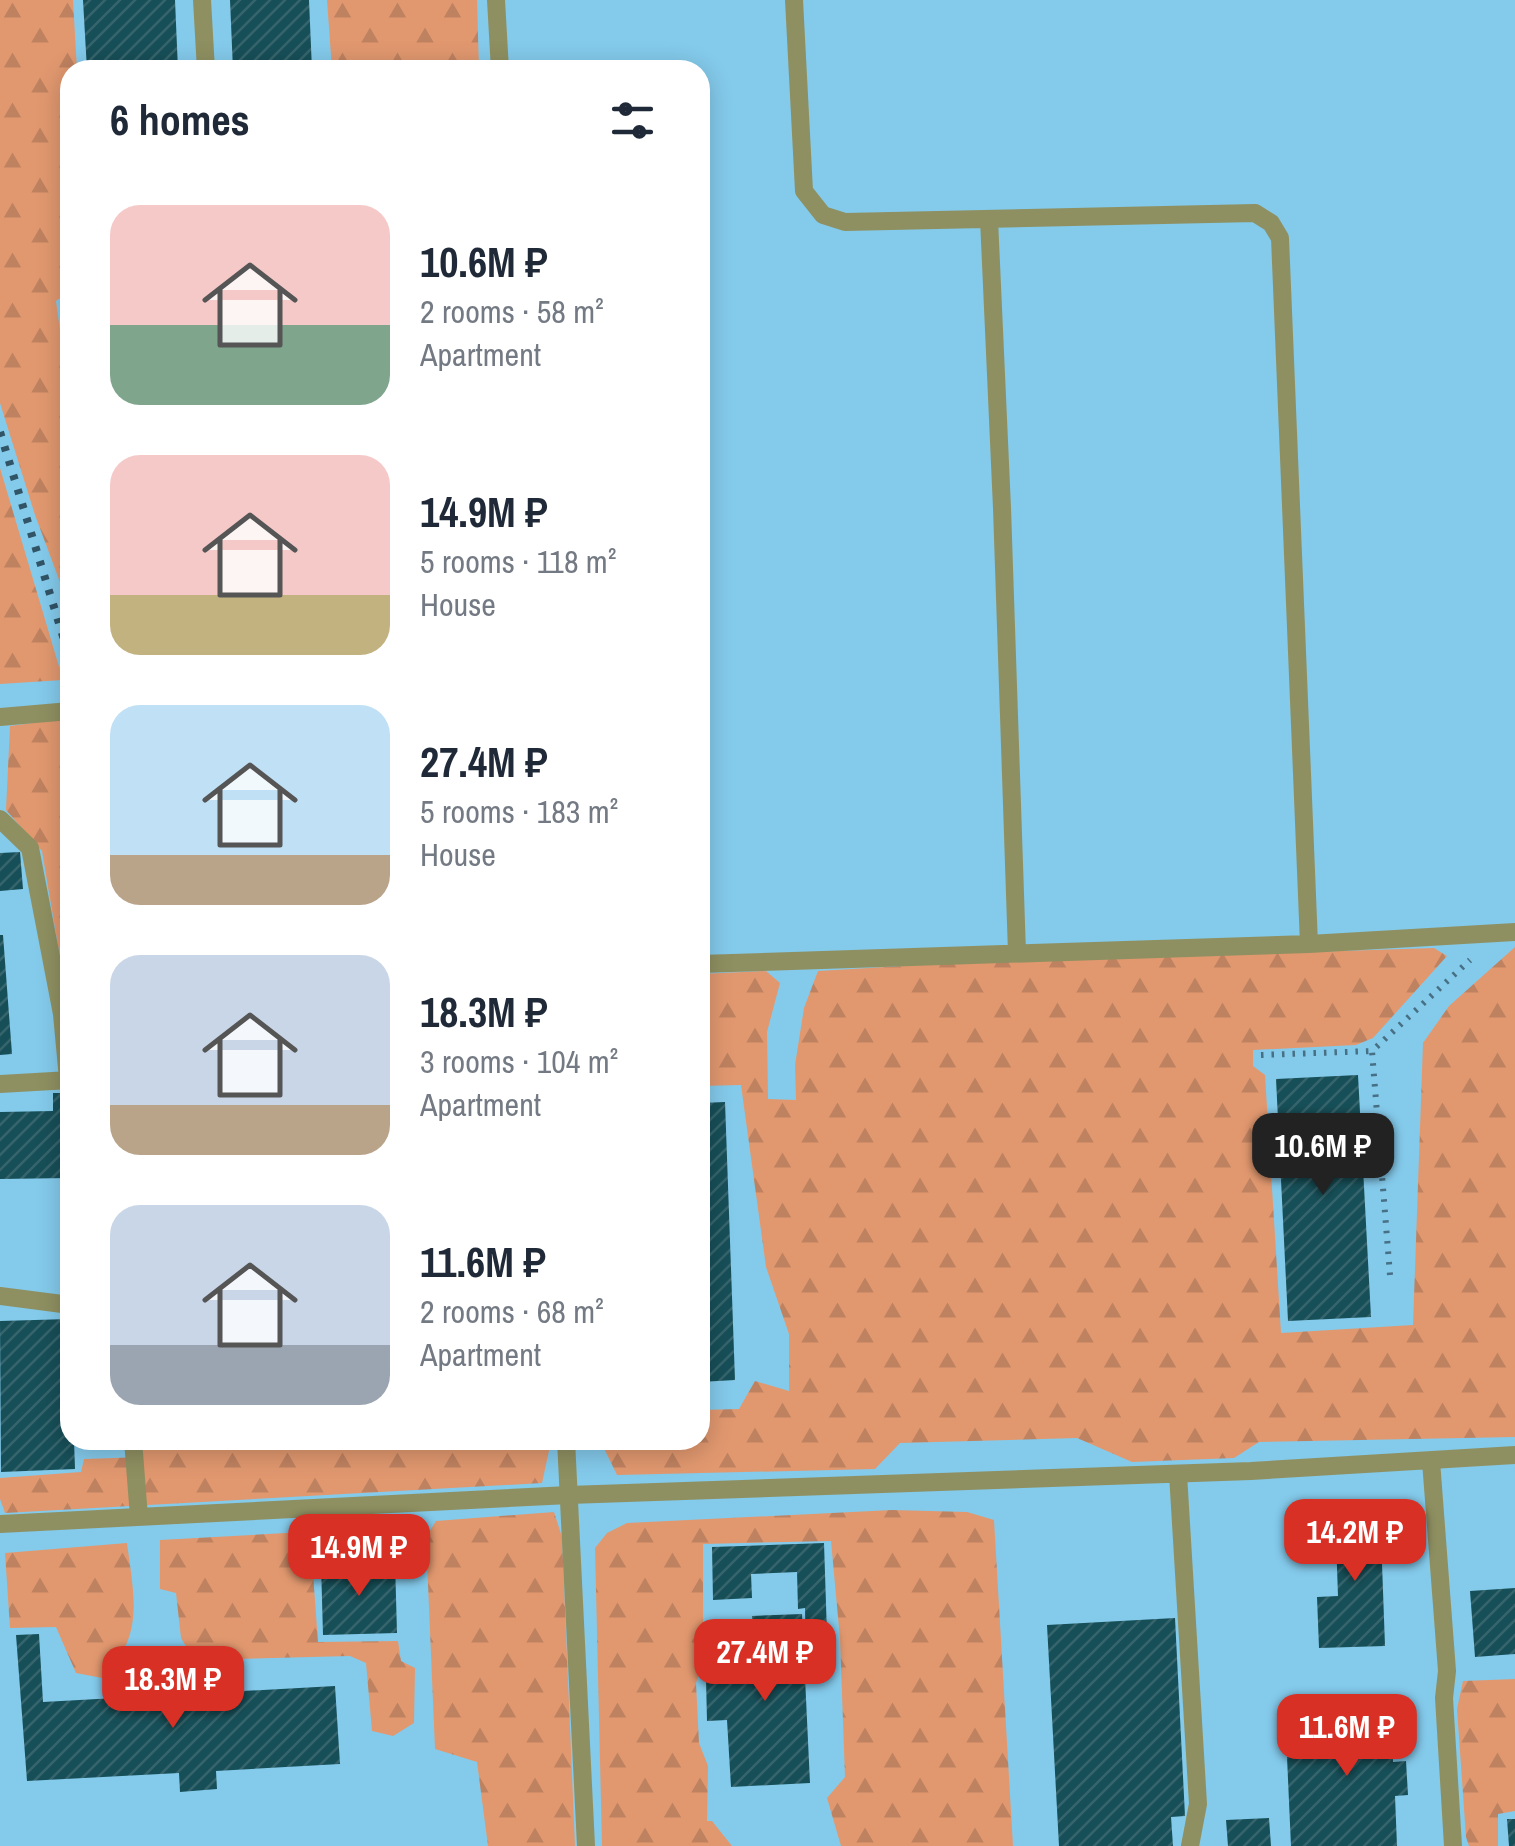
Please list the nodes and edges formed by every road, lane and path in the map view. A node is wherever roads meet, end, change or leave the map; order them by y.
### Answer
1 (202, 0) edge
2 (496, 0) edge
3 (794, 0) edge
4 (205, 60) edge
5 (499, 60) edge
6 (989, 219) junction
7 (60, 712) edge
8 (0, 717) edge
9 (0, 819) edge
10 (1506, 933) edge
11 (1309, 944) junction
12 (1017, 953) junction
13 (710, 964) edge
14 (60, 1004) edge
15 (1372, 1051) junction
16 (1261, 1056) dead end
17 (60, 1080) edge
18 (0, 1084) edge
19 (1390, 1275) dead end
20 (0, 1296) edge
21 (60, 1304) edge
22 (134, 1450) edge
23 (566, 1450) edge
24 (1515, 1455) edge
25 (1431, 1461) junction
26 (1178, 1474) junction
27 (568, 1496) junction
28 (140, 1517) junction
29 (0, 1524) edge
30 (586, 1846) edge
31 (1190, 1846) edge
32 (1453, 1846) edge

1 - 4 lane
2 - 5 lane
3 - 6 lane
6 - 11 lane
6 - 12 lane
7 - 8 lane
9 - 14 lane
10 - 11 lane
10 - 15 path
11 - 12 lane
12 - 13 lane
15 - 16 path
15 - 19 path
17 - 18 lane
20 - 21 lane
22 - 28 lane
23 - 27 lane
24 - 25 lane
25 - 26 lane
25 - 32 lane
26 - 27 lane
26 - 31 lane
27 - 28 lane
27 - 30 lane
28 - 29 lane

